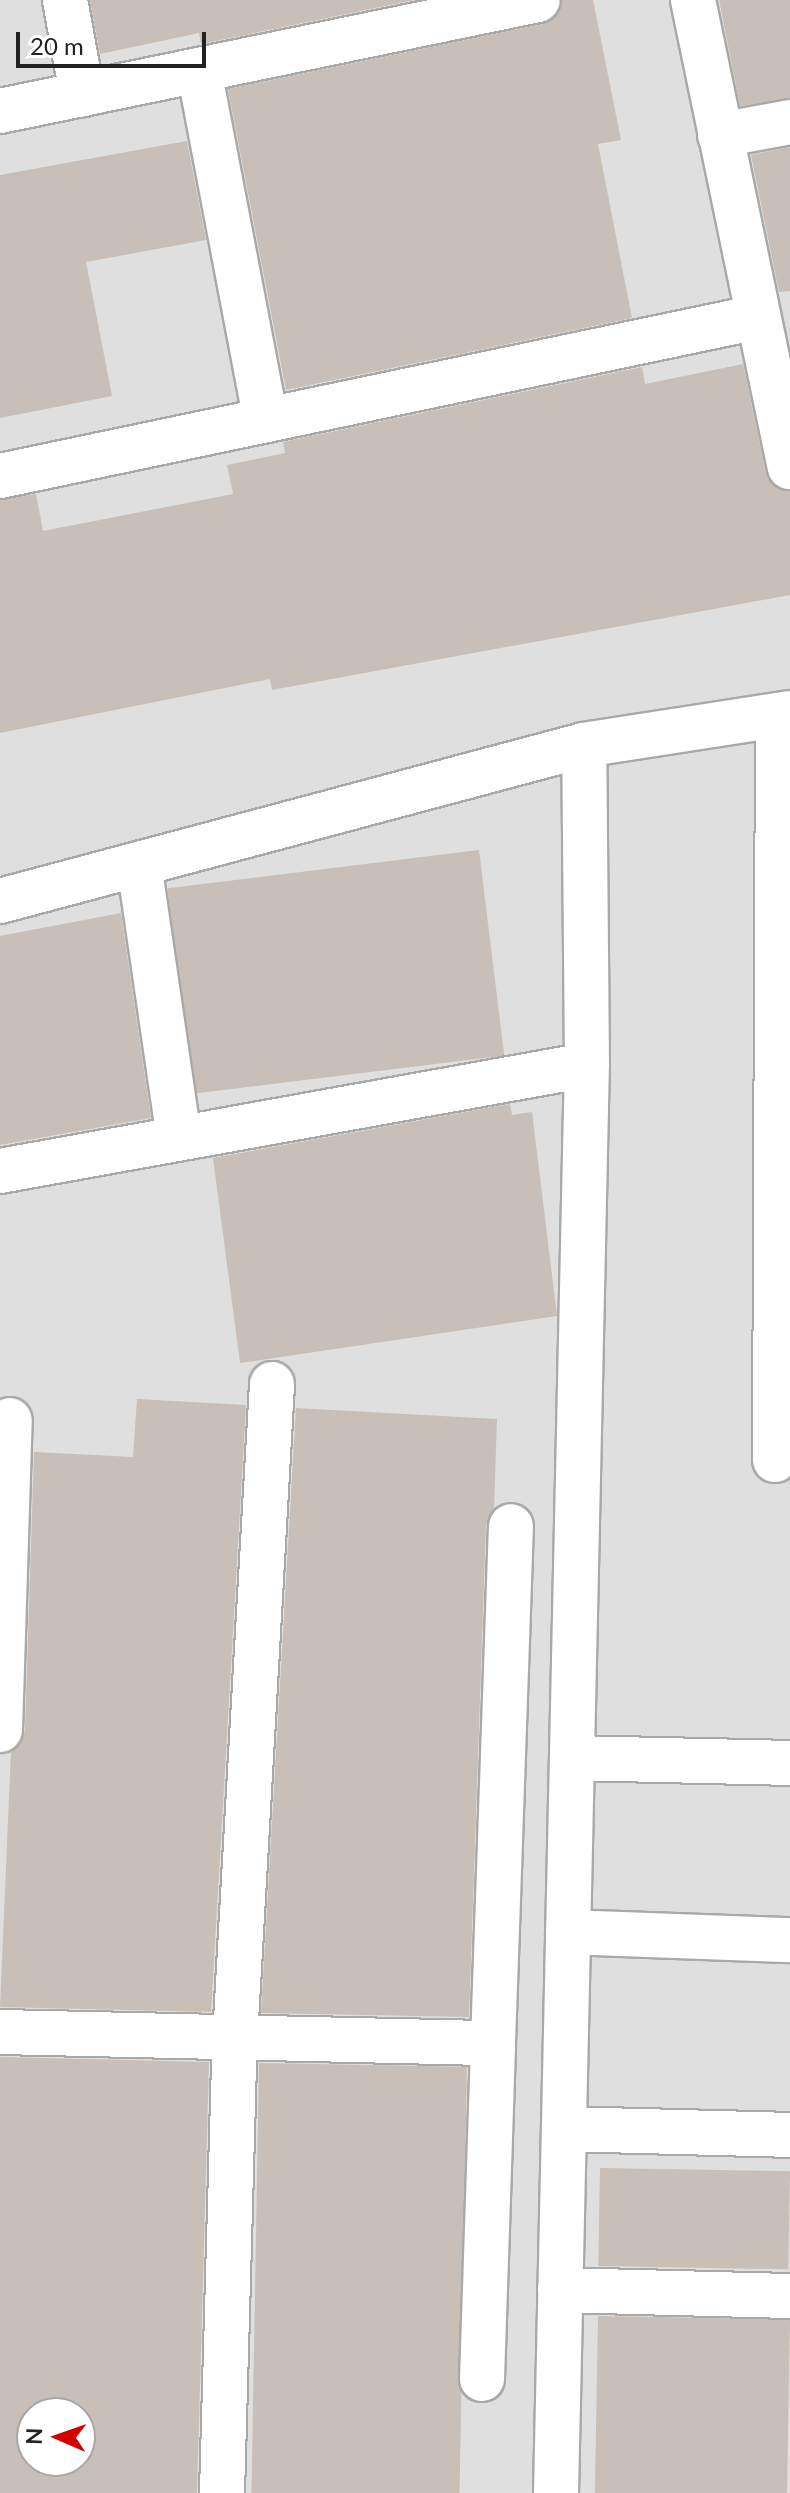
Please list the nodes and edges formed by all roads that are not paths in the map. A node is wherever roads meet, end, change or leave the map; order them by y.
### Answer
1 (65, 0) edge
2 (538, 0) edge
3 (693, 0) edge
4 (365, 18) edge
5 (199, 70) junction
6 (82, 94) junction
7 (0, 111) edge
8 (790, 122) edge
9 (720, 135) junction
10 (758, 317) junction
11 (266, 420) junction
12 (788, 451) edge
13 (0, 476) edge
14 (784, 714) edge
15 (584, 745) junction
16 (139, 864) junction
17 (0, 901) edge
18 (587, 1065) junction
19 (179, 1138) junction
20 (0, 1171) edge
21 (272, 1384) dead end
22 (10, 1420) dead end
23 (775, 1460) dead end
24 (511, 1526) dead end
25 (0, 1730) edge
26 (572, 1758) junction
27 (790, 1763) edge
28 (568, 1932) junction
29 (790, 1940) edge
30 (0, 2032) edge
31 (235, 2038) junction
32 (493, 2043) junction
33 (564, 2129) junction
34 (790, 2135) edge
35 (560, 2290) junction
36 (790, 2296) edge
37 (482, 2379) dead end
38 (222, 2493) edge
39 (556, 2493) edge

1 - 6 street
2 - 4 street
3 - 9 street
4 - 5 street
5 - 6 street
5 - 11 street
6 - 7 street
8 - 9 street
9 - 10 street
10 - 11 street
10 - 12 street
11 - 13 street
14 - 15 street
14 - 23 street
15 - 16 street
15 - 18 street
16 - 17 street
16 - 19 street
18 - 19 street
18 - 26 street
19 - 20 street
21 - 31 street
22 - 25 street
24 - 32 street
26 - 27 street
26 - 28 street
28 - 29 street
28 - 33 street
30 - 31 street
31 - 32 street
31 - 38 street
32 - 37 street
33 - 34 street
33 - 35 street
35 - 36 street
35 - 39 street

